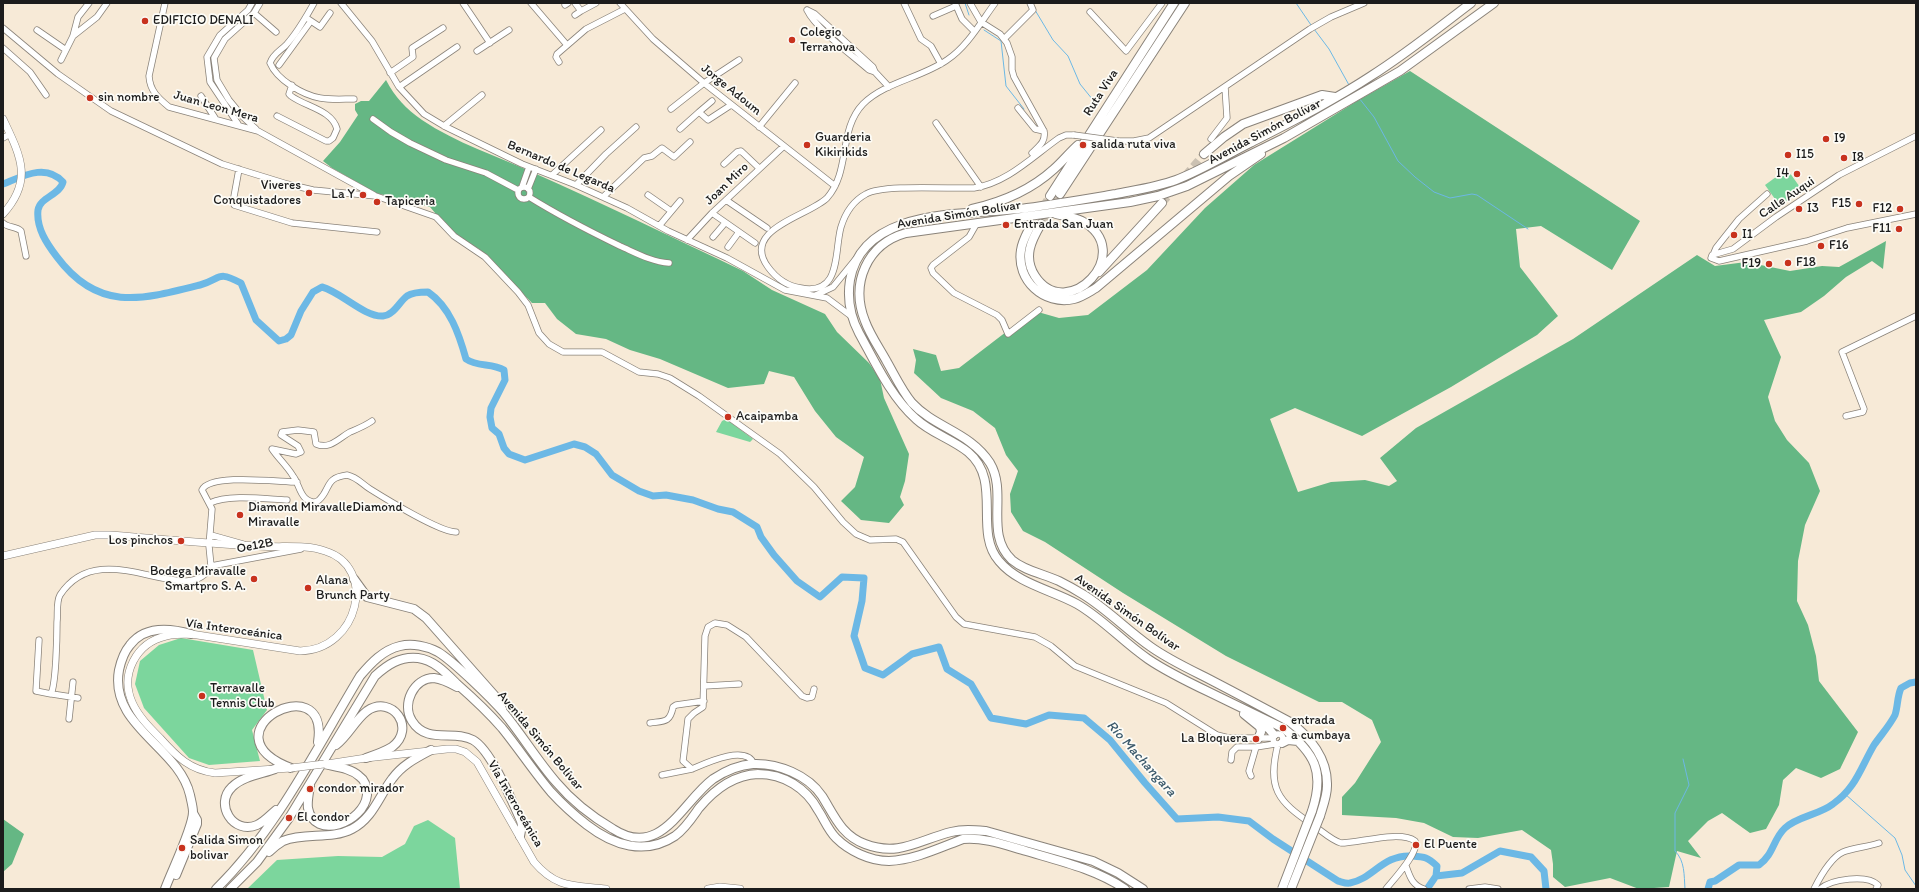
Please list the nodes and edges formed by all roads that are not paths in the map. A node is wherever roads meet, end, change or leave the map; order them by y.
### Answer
1 (89, 3) edge
2 (106, 3) edge
3 (165, 3) edge
4 (252, 3) edge
5 (260, 3) edge
6 (314, 3) edge
7 (341, 3) edge
8 (463, 3) edge
9 (531, 3) edge
10 (575, 3) edge
11 (596, 3) edge
12 (620, 3) edge
13 (904, 3) edge
14 (970, 3) edge
15 (995, 3) edge
16 (1030, 3) edge
17 (1162, 3) edge
18 (1174, 3) edge
19 (1185, 3) edge
20 (1471, 3) edge
21 (1494, 3) edge
22 (955, 4) edge
23 (1359, 4) edge
24 (625, 9) junction
25 (581, 11) junction
26 (330, 12) dead end
27 (1090, 12) dead end
28 (254, 13) junction
29 (575, 15) dead end
30 (933, 16) dead end
31 (308, 19) junction
32 (981, 22) junction
33 (3, 28) edge
34 (444, 28) dead end
35 (37, 30) dead end
36 (509, 30) dead end
37 (974, 31) junction
38 (276, 32) dead end
39 (73, 36) junction
40 (1004, 39) junction
41 (490, 43) junction
42 (844, 44) junction
43 (567, 45) junction
44 (457, 47) dead end
45 (3, 48) edge
46 (66, 50) junction
47 (477, 51) dead end
48 (61, 60) dead end
49 (739, 60) dead end
50 (559, 62) dead end
51 (941, 64) junction
52 (279, 65) dead end
53 (390, 73) junction
54 (704, 83) junction
55 (795, 83) dead end
56 (292, 85) junction
57 (399, 87) junction
58 (890, 87) junction
59 (1225, 87) junction
60 (46, 95) dead end
61 (482, 95) dead end
62 (201, 96) dead end
63 (1336, 97) junction
64 (354, 99) dead end
65 (712, 101) dead end
66 (731, 105) junction
67 (1018, 108) dead end
68 (671, 109) dead end
69 (699, 112) junction
70 (277, 116) dead end
71 (215, 118) junction
72 (3, 119) edge
73 (373, 119) dead end
74 (936, 123) dead end
75 (238, 124) junction
76 (444, 126) junction
77 (636, 127) dead end
78 (759, 127) junction
79 (680, 129) dead end
80 (601, 130) dead end
81 (258, 131) junction
82 (1044, 131) junction
83 (1916, 136) edge
84 (12, 137) junction
85 (3, 138) edge
86 (1284, 138) junction
87 (1211, 139) dead end
88 (690, 142) dead end
89 (1084, 142) junction
90 (784, 146) junction
91 (1204, 154) tunnel mouth
92 (724, 164) dead end
93 (529, 167) junction
94 (1020, 167) junction
95 (759, 168) junction
96 (239, 169) junction
97 (536, 169) junction
98 (552, 175) junction
99 (576, 185) junction
100 (835, 186) junction
101 (981, 187) junction
102 (523, 189) junction
103 (1060, 194) tunnel mouth
104 (1767, 194) dead end
105 (648, 195) dead end
106 (376, 196) junction
107 (603, 196) junction
108 (1050, 196) tunnel mouth
109 (528, 197) junction
110 (726, 200) junction
111 (680, 201) dead end
112 (1162, 203) tunnel mouth
113 (672, 211) junction
114 (712, 212) junction
115 (1051, 212) junction
116 (3, 214) edge
117 (957, 214) junction
118 (1916, 214) edge
119 (3, 223) edge
120 (725, 223) junction
121 (977, 223) junction
122 (1041, 224) tunnel mouth
123 (659, 226) junction
124 (1030, 227) tunnel mouth
125 (767, 228) dead end
126 (377, 232) dead end
127 (738, 232) junction
128 (713, 237) dead end
129 (687, 240) junction
130 (755, 243) dead end
131 (728, 247) dead end
132 (1713, 255) junction
133 (26, 256) dead end
134 (856, 258) junction
135 (669, 263) dead end
136 (1095, 277) junction
137 (806, 291) junction
138 (816, 295) junction
139 (1039, 310) dead end
140 (851, 316) junction
141 (1916, 316) edge
142 (1846, 416) dead end
143 (372, 420) dead end
144 (297, 482) junction
145 (287, 500) dead end
146 (210, 503) junction
147 (456, 532) dead end
148 (211, 535) junction
149 (209, 542) junction
150 (248, 546) junction
151 (304, 548) junction
152 (31, 551) junction
153 (3, 556) edge
154 (3, 561) edge
155 (211, 566) junction
156 (354, 579) junction
157 (191, 634) junction
158 (39, 640) dead end
159 (73, 682) dead end
160 (739, 684) dead end
161 (704, 686) junction
162 (814, 689) dead end
163 (52, 694) junction
164 (75, 697) junction
165 (474, 699) junction
166 (1225, 699) junction
167 (704, 700) junction
168 (503, 711) junction
169 (1244, 714) junction
170 (70, 719) dead end
171 (650, 723) dead end
172 (1276, 741) junction
173 (1299, 741) junction
174 (1257, 743) junction
175 (318, 746) junction
176 (331, 750) junction
177 (431, 750) junction
178 (366, 758) junction
179 (1231, 760) dead end
180 (324, 764) junction
181 (754, 764) junction
182 (291, 768) junction
183 (692, 768) junction
184 (275, 769) junction
185 (662, 775) dead end
186 (1251, 776) dead end
187 (312, 780) junction
188 (286, 799) junction
189 (193, 814) junction
190 (520, 836) junction
191 (1879, 843) dead end
192 (257, 862) junction
193 (1407, 863) junction
194 (165, 889) edge
195 (170, 889) edge
196 (216, 889) edge
197 (230, 889) edge
198 (606, 889) edge
199 (708, 889) edge
200 (740, 889) edge
201 (1125, 889) edge
202 (1143, 889) edge
203 (1282, 889) edge
204 (1291, 889) edge
205 (1386, 889) edge
206 (1424, 889) edge
207 (1469, 889) edge
208 (1498, 889) edge
209 (1814, 889) edge
210 (1820, 889) edge
211 (1876, 889) edge

1 - 39 street
2 - 39 street
3 - 71 street, Juan Leon Mera
4 - 75 street
5 - 28 street
6 - 31 street
7 - 53 street, Bernardo de Legarda
8 - 41 street
9 - 43 street
10 - 25 street
11 - 25 street
12 - 24 street, Jorge Adoum
13 - 51 street
14 - 32 street
15 - 32 street
16 - 40 street
17 - 27 street
18 - 89 highway, Ruta Viva
19 - 103 highway, Ruta Viva
20 - 63 highway, Avenida Simón Bolívar
21 - 86 highway, Avenida Simón Bolívar
22 - 30 street
22 - 37 street
23 - 59 street
24 - 43 street
24 - 54 street, Jorge Adoum
25 - 29 street
26 - 31 street
28 - 38 street
28 - 81 street
31 - 52 street
31 - 56 street
32 - 37 street
32 - 40 street
33 - 96 street
34 - 53 street
35 - 46 street
36 - 41 street
37 - 51 street
39 - 46 street
40 - 82 street
41 - 47 street
42 - 42 street
42 - 58 street
43 - 50 street
44 - 57 street
45 - 60 street
46 - 48 street
49 - 54 street
51 - 58 street
53 - 57 street, Bernardo de Legarda
54 - 66 street, Jorge Adoum
54 - 68 street
55 - 78 street
56 - 64 street
56 - 70 street
57 - 76 street, Bernardo de Legarda
58 - 100 street
59 - 87 street
59 - 94 street, bridge
61 - 76 street
62 - 71 street
63 - 91 highway
63 - 117 highway, Avenida Simón Bolívar
65 - 69 street
66 - 69 street
66 - 78 street, Jorge Adoum
67 - 82 street
69 - 79 street
71 - 75 street, Juan Leon Mera
72 - 84 main road
73 - 102 street
74 - 101 street
75 - 81 street, Juan Leon Mera
76 - 93 street, Bernardo de Legarda
77 - 99 street
78 - 90 street, Jorge Adoum
80 - 98 street
81 - 106 street, Juan Leon Mera
82 - 94 street
83 - 132 street, Calle Auqui
84 - 85 street
84 - 116 main road
86 - 115 highway, Avenida Simón Bolívar
86 - 124 highway
88 - 107 street
89 - 108 highway, Ruta Viva
89 - 117 highway
90 - 95 street, Joan Miro
90 - 100 street, Jorge Adoum
92 - 95 street
93 - 97 street, Bernardo de Legarda
93 - 102 street
94 - 101 street
95 - 110 street, Joan Miro
96 - 106 street
96 - 126 street
97 - 98 street, Bernardo de Legarda
97 - 102 street
98 - 99 street, Bernardo de Legarda
99 - 107 street, Bernardo de Legarda
100 - 137 street
101 - 137 street
102 - 109 street
102 - 109 street
104 - 132 street
105 - 113 street
106 - 174 street
107 - 123 street, Bernardo de Legarda
109 - 135 street
110 - 114 street, Joan Miro
110 - 125 street
111 - 113 street
112 - 136 highway
113 - 123 street
114 - 120 street
114 - 129 street, Joan Miro
115 - 121 highway, Avenida Simón Bolívar
115 - 136 highway
117 - 134 highway, Avenida Simón Bolívar
118 - 132 street
119 - 133 street
120 - 127 street
120 - 128 street
121 - 139 street
121 - 204 highway, Avenida Simón Bolívar, bridge
122 - 136 highway
123 - 129 street, Bernardo de Legarda
127 - 130 street
127 - 131 street
129 - 137 street, Bernardo de Legarda
134 - 138 street
134 - 140 highway, Avenida Simón Bolívar
137 - 138 street, Bernardo de Legarda
138 - 140 street, Bernardo de Legarda
140 - 166 highway, Avenida Simón Bolívar
141 - 142 street
143 - 144 street
144 - 146 street
144 - 147 street
145 - 146 street
146 - 148 street
148 - 149 street
148 - 150 street
149 - 150 main road, Vía Interoceánica
149 - 152 main road, Vía Interoceánica
149 - 155 street
150 - 151 main road, Vía Interoceánica
151 - 155 street, Oe12B
151 - 156 main road, Vía Interoceánica
152 - 153 main road, Vía Interoceánica
152 - 154 main road, Vía Interoceánica
155 - 163 street
156 - 157 main road, Vía Interoceánica
156 - 168 highway
157 - 184 main road, Vía Interoceánica
157 - 189 highway
158 - 163 street
159 - 164 street
160 - 161 street
161 - 162 street
161 - 167 street
163 - 164 street
164 - 170 street
165 - 176 highway, Avenida Simón Bolívar
165 - 190 highway
165 - 201 highway, Avenida Simón Bolívar
166 - 169 highway
166 - 173 highway, Avenida Simón Bolívar
167 - 171 street
167 - 183 street
168 - 175 highway, Avenida Simón Bolívar
168 - 181 highway, Avenida Simón Bolívar
169 - 172 highway
169 - 174 highway
172 - 173 highway
172 - 174 street
172 - 174 street
172 - 193 street
173 - 203 highway, Avenida Simón Bolívar, bridge
174 - 179 street
174 - 186 street
175 - 182 highway
175 - 188 highway, Avenida Simón Bolívar
176 - 178 highway
176 - 187 highway, Avenida Simón Bolívar
177 - 178 main road, Vía Interoceánica
177 - 190 main road, Vía Interoceánica
177 - 192 highway
178 - 180 main road, Vía Interoceánica
180 - 182 main road, Vía Interoceánica, bridge
180 - 187 highway
181 - 183 street
181 - 202 highway, Avenida Simón Bolívar
182 - 184 main road, Vía Interoceánica
183 - 185 street
184 - 188 highway
187 - 192 highway, Avenida Simón Bolívar
188 - 196 highway, Avenida Simón Bolívar
189 - 194 highway
189 - 195 highway
190 - 198 main road, Vía Interoceánica
191 - 209 street
192 - 197 highway, Avenida Simón Bolívar
193 - 205 street
193 - 206 street
199 - 200 main road
207 - 208 street
210 - 211 street

